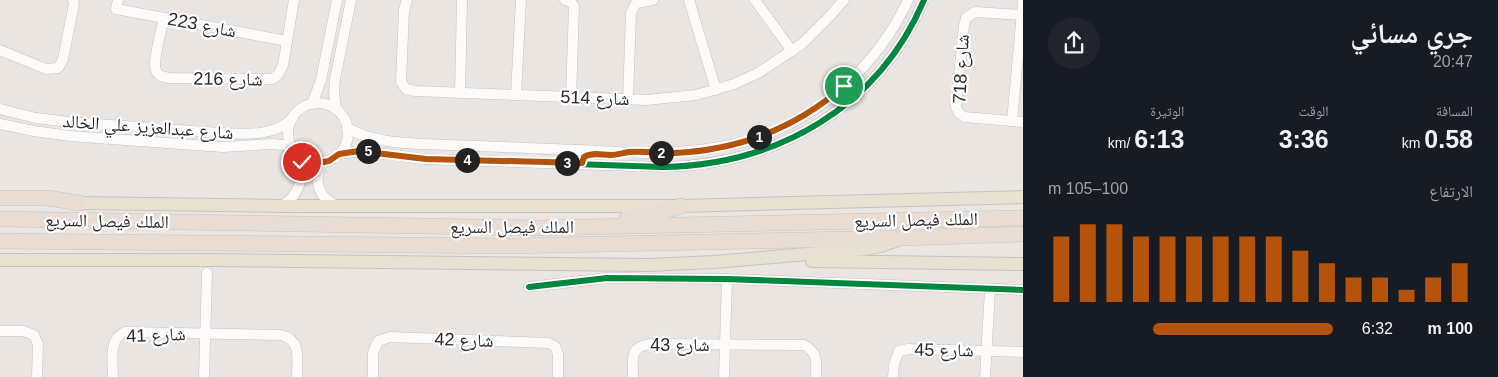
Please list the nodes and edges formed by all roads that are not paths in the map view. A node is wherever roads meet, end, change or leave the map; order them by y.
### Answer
1 (73, 0) edge
2 (294, 0) edge
3 (337, 0) edge
4 (350, 0) edge
5 (407, 0) edge
6 (462, 0) edge
7 (521, 0) edge
8 (565, 0) edge
9 (653, 0) edge
10 (688, 0) edge
11 (755, 0) edge
12 (844, 0) edge
13 (908, 0) edge
14 (924, 0) edge
15 (1023, 2) edge
16 (117, 4) edge
17 (1022, 15) junction
18 (164, 18) junction
19 (287, 41) junction
20 (0, 50) edge
21 (792, 51) junction
22 (716, 90) junction
23 (460, 93) junction
24 (516, 94) junction
25 (572, 98) junction
26 (628, 99) junction
27 (312, 104) junction
28 (0, 109) edge
29 (336, 109) junction
30 (293, 118) junction
31 (1018, 121) edge
32 (0, 124) edge
33 (347, 128) junction
34 (292, 146) junction
35 (628, 152) junction
36 (339, 154) junction
37 (300, 157) junction
38 (323, 162) junction
39 (582, 163) junction
40 (1023, 197) edge
41 (0, 198) edge
42 (78, 203) junction
43 (282, 206) junction
44 (337, 206) junction
45 (681, 206) junction
46 (0, 208) edge
47 (1023, 218) edge
48 (0, 219) edge
49 (536, 228) junction
50 (1023, 234) edge
51 (902, 238) junction
52 (0, 241) edge
53 (747, 259) junction
54 (0, 260) edge
55 (1023, 264) edge
56 (207, 274) dead end
57 (727, 280) junction
58 (529, 287) dead end
59 (990, 289) junction
60 (1023, 290) edge
61 (0, 331) edge
62 (206, 334) junction
63 (725, 345) junction
64 (986, 351) junction
65 (1023, 352) edge
66 (37, 377) edge
67 (113, 377) edge
68 (204, 377) edge
69 (297, 377) edge
70 (373, 377) edge
71 (558, 377) edge
72 (633, 377) edge
73 (724, 377) edge
74 (816, 377) edge
75 (893, 377) edge
76 (985, 377) edge

1 - 20 street
2 - 19 street, شارع 216
3 - 27 street
4 - 29 street
5 - 23 street, شارع 514
6 - 23 street
7 - 24 street
8 - 25 street
9 - 26 street
10 - 22 street
11 - 21 street
12 - 21 street, شارع 514
13 - 35 street
14 - 39 street
15 - 17 street
16 - 18 street, شارع 223
17 - 31 street
17 - 31 street, شارع 718
18 - 19 street, شارع 223
18 - 19 street, شارع 216
21 - 22 street, شارع 514
22 - 26 street, شارع 514
23 - 24 street, شارع 514
24 - 25 street, شارع 514
25 - 26 street, شارع 514
27 - 29 street
27 - 30 street
28 - 30 street, شارع عبدالعزيز علي الخالد
29 - 33 street
30 - 34 street
32 - 34 street, شارع عبدالعزيز علي الخالد
33 - 35 street
33 - 36 street
34 - 37 street
35 - 39 street
36 - 38 street
36 - 39 street
37 - 38 street
37 - 43 street
38 - 44 street
40 - 45 main road, الملك فيصل السريع
41 - 42 highway
42 - 43 main road, الملك فيصل السريع
42 - 46 highway
43 - 44 main road, الملك فيصل السريع
44 - 45 main road, الملك فيصل السريع
45 - 49 highway
47 - 49 highway, الملك فيصل السريع
48 - 49 highway, الملك فيصل السريع
50 - 51 highway, الملك فيصل السريع
51 - 52 highway, الملك فيصل السريع
51 - 53 main road, الملك فيصل السريع
53 - 54 main road, الملك فيصل السريع
53 - 55 main road
56 - 62 street, شارع 41
57 - 58 street
57 - 59 street
57 - 63 street, شارع 43
59 - 60 street
59 - 64 street, شارع 45
61 - 66 street
62 - 67 street, شارع 41
62 - 68 street, شارع 41
62 - 69 street, شارع 41
63 - 72 street, شارع 43
63 - 73 street, شارع 43
63 - 74 street, شارع 43
64 - 65 street, شارع 45
64 - 75 street, شارع 45
64 - 76 street, شارع 45
70 - 71 street, شارع 42

